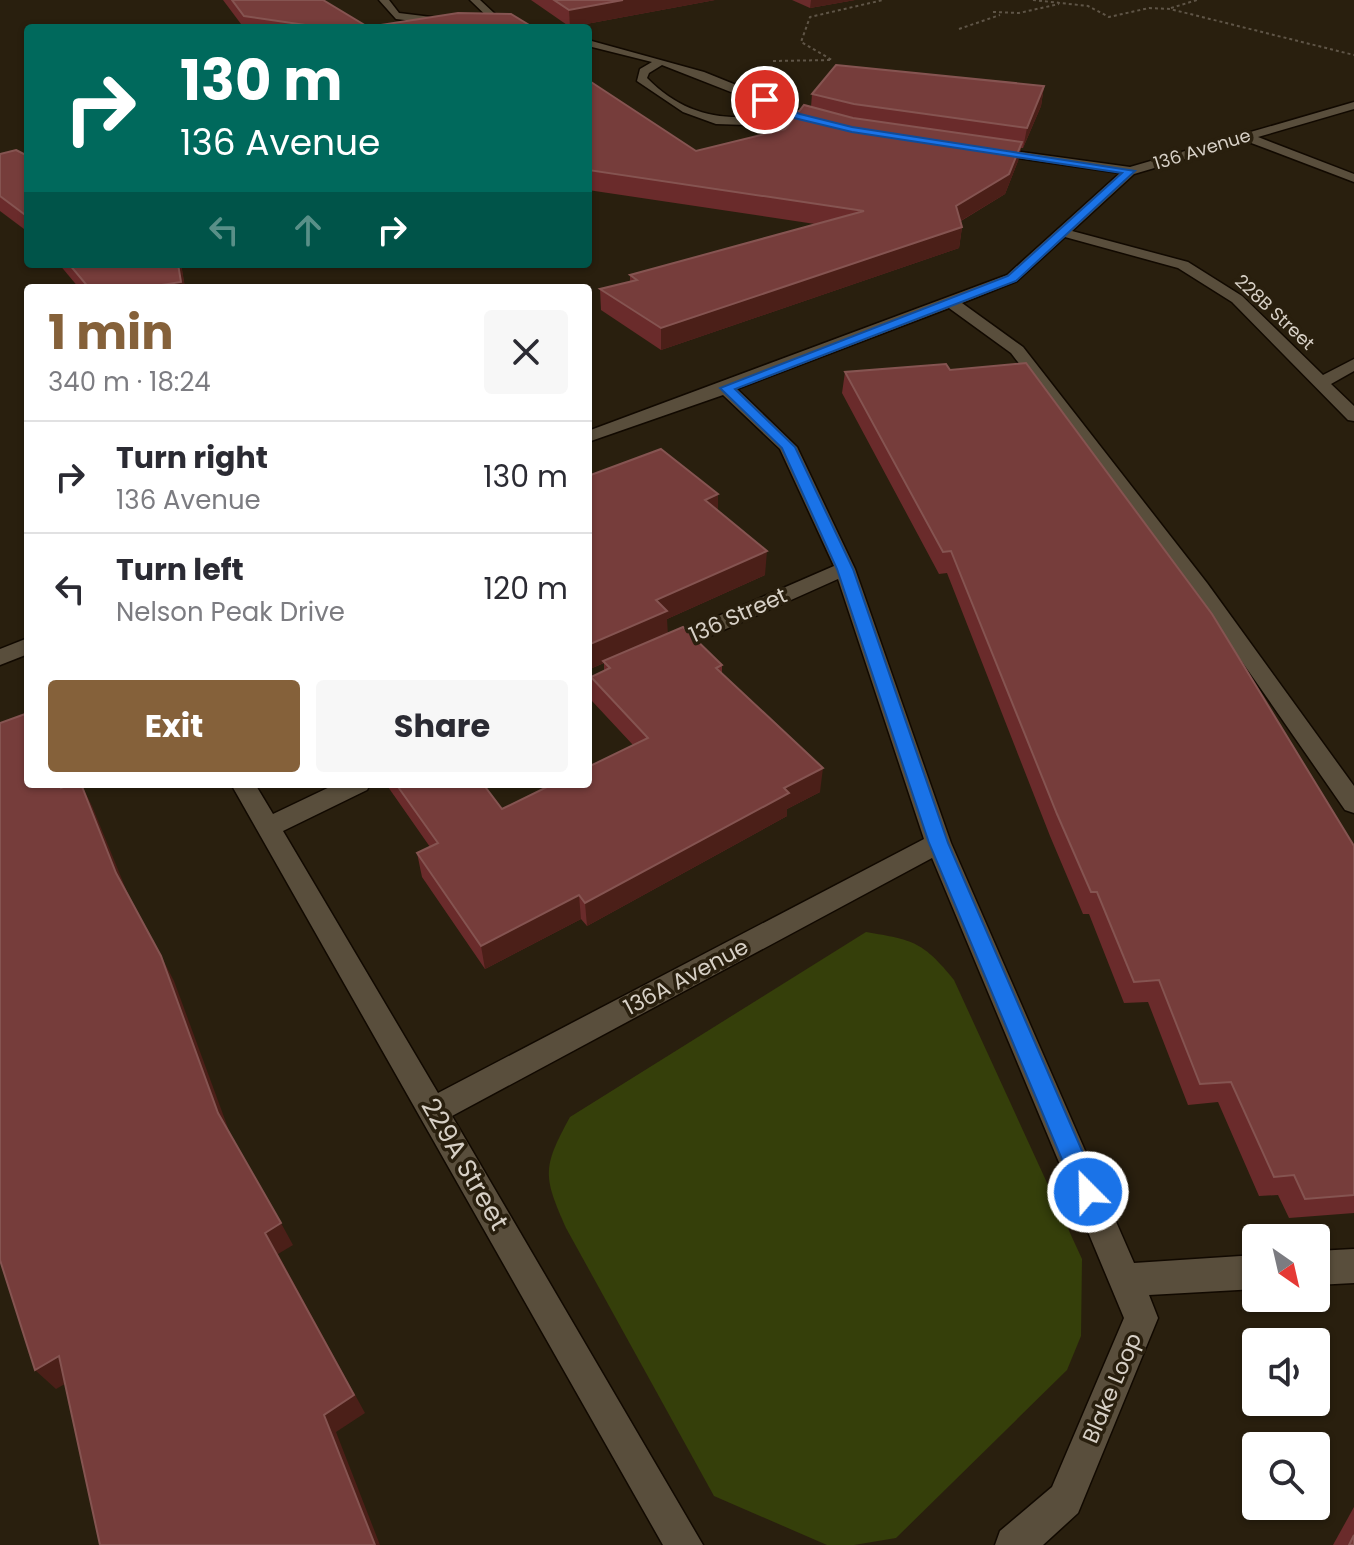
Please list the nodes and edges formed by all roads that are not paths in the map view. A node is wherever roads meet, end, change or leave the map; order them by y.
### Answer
1 (384, 0) edge
2 (475, 0) edge
3 (464, 24) edge
4 (501, 24) edge
5 (592, 44) edge
6 (662, 61) junction
7 (1354, 105) edge
8 (791, 113) junction
9 (838, 126) edge
10 (1244, 136) junction
11 (977, 148) edge
12 (1130, 171) junction
13 (1354, 178) edge
14 (1064, 233) junction
15 (951, 302) junction
16 (1354, 364) edge
17 (1321, 383) junction
18 (726, 388) junction
19 (1354, 416) edge
20 (592, 436) edge
21 (845, 569) junction
22 (24, 647) edge
23 (643, 657) edge
24 (0, 658) edge
25 (245, 788) edge
26 (350, 788) edge
27 (1354, 804) edge
28 (267, 828) junction
29 (938, 843) junction
30 (434, 1110) junction
31 (1354, 1266) edge
32 (1330, 1267) edge
33 (1242, 1273) edge
34 (1125, 1280) junction
35 (684, 1545) edge
36 (1014, 1545) edge

1 - 3 street
2 - 4 street
5 - 6 street
6 - 8 street
6 - 8 street
7 - 10 street, 136 Avenue
8 - 9 street
10 - 12 street, 136 Avenue
10 - 13 street
11 - 12 street
12 - 14 street, 136 Avenue
14 - 15 street, 136 Avenue
14 - 17 street, 228B Street
15 - 18 street, 136 Avenue
15 - 27 street
16 - 17 street
17 - 19 street, 228B Street
18 - 20 street, 136 Avenue
18 - 21 street, Blake Loop
21 - 23 street, 136 Street
21 - 29 street, Blake Loop
22 - 24 street
25 - 28 street, 229A Street
26 - 28 street
28 - 30 street, 229A Street
29 - 30 street, 136A Avenue
29 - 34 street, Blake Loop
30 - 35 street, 229A Street
31 - 32 street
33 - 34 street
34 - 36 street, Blake Loop

